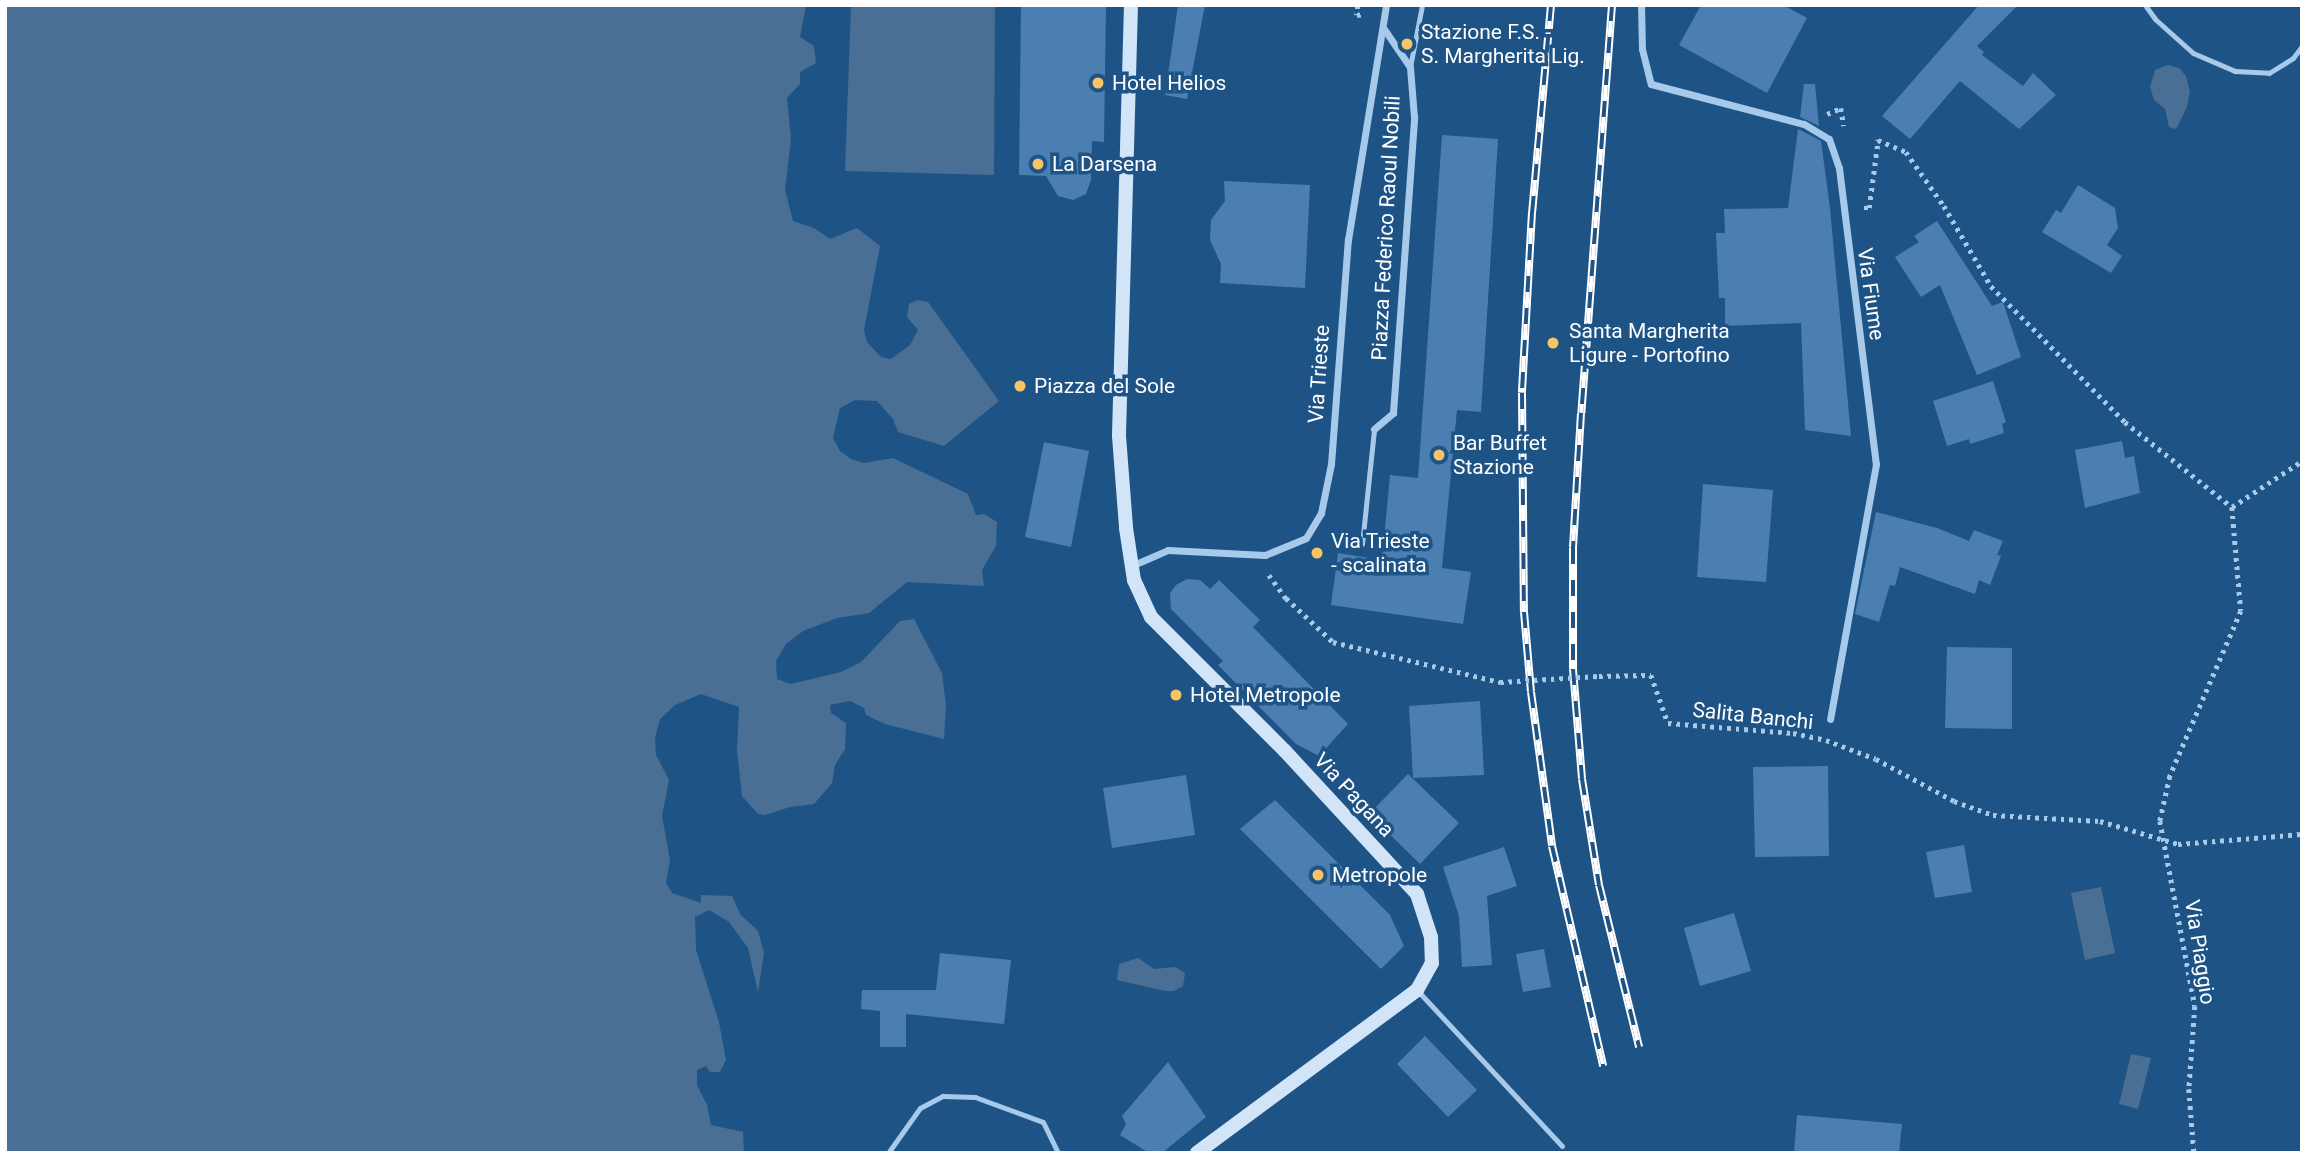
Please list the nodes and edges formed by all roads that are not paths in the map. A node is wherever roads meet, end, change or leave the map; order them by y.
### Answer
1 (1131, 5) edge
2 (1386, 5) edge
3 (1422, 5) edge
4 (1641, 5) edge
5 (2145, 5) edge
6 (1384, 29) junction
7 (2302, 46) edge
8 (1410, 67) junction
9 (1374, 429) joint
10 (1362, 544) dead end
11 (1130, 566) junction
12 (1830, 719) dead end
13 (1417, 990) junction
14 (1562, 1146) dead end
15 (888, 1153) edge
16 (1058, 1153) edge
17 (1197, 1153) edge

1 - 11 main road, Via Pagana
2 - 6 street, Via Trieste
3 - 8 lane
4 - 12 street, Via Fiume
5 - 7 lane
6 - 8 street, Piazza Federico Raoul Nobili
6 - 11 street, Via Trieste
8 - 9 street, Piazza Federico Raoul Nobili
9 - 10 lane
11 - 13 main road, Via Pagana
13 - 14 lane
13 - 17 main road, Via Pagana
15 - 16 lane

